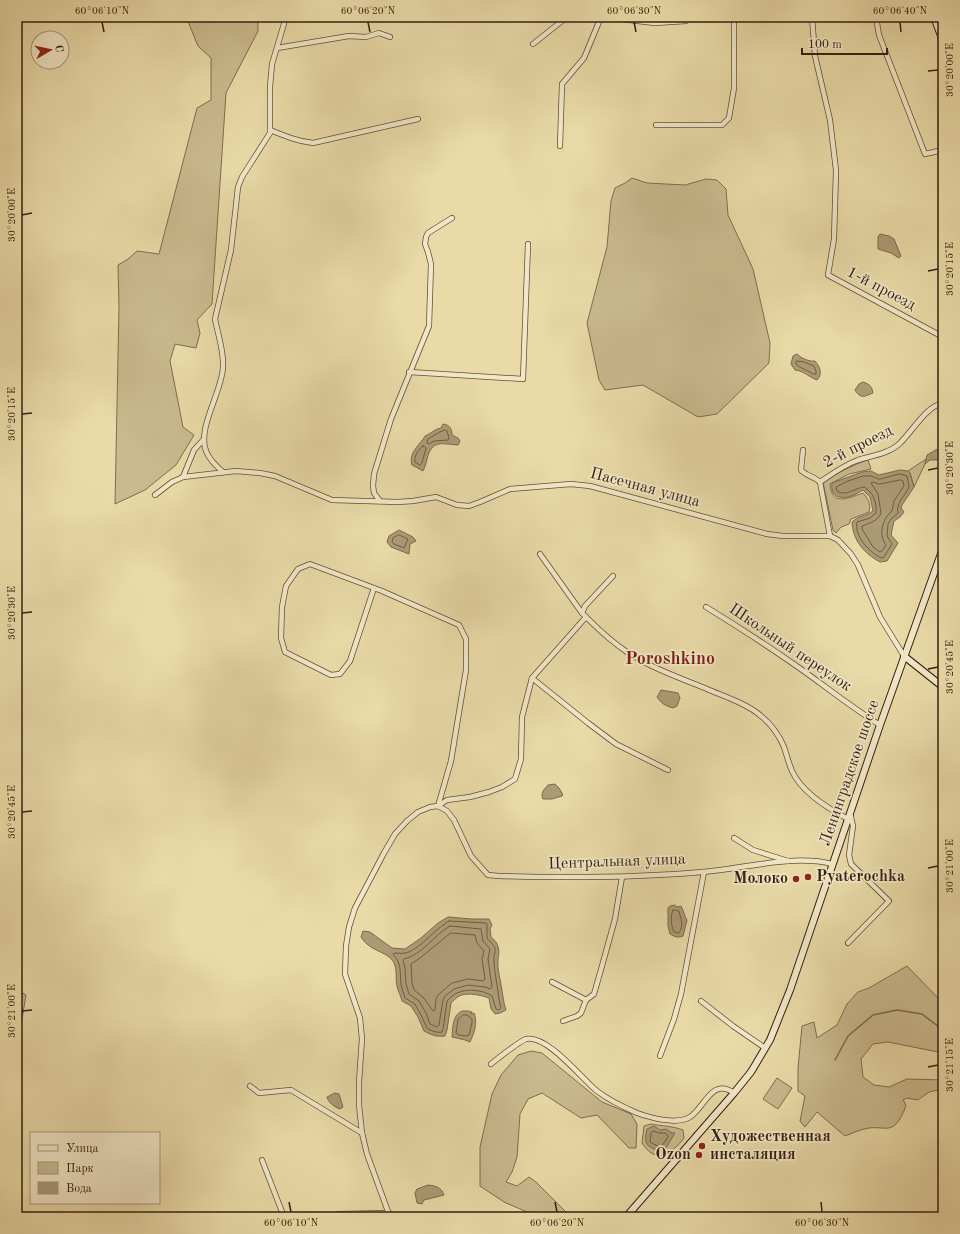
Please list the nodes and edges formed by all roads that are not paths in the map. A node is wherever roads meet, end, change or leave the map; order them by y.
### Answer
1 (286, 17) edge
2 (567, 17) edge
3 (602, 17) edge
4 (691, 17) edge
5 (734, 17) edge
6 (812, 17) edge
7 (876, 17) edge
8 (934, 17) edge
9 (390, 37) dead end
10 (943, 41) edge
11 (533, 44) dead end
12 (277, 48) junction
13 (418, 119) dead end
14 (656, 125) dead end
15 (270, 130) junction
16 (560, 146) dead end
17 (943, 150) edge
18 (452, 218) dead end
19 (528, 244) dead end
20 (943, 337) edge
21 (409, 372) junction
22 (943, 404) edge
23 (204, 439) junction
24 (803, 450) dead end
25 (223, 472) junction
26 (183, 477) junction
27 (820, 482) junction
28 (155, 495) dead end
29 (380, 501) junction
30 (830, 536) junction
31 (943, 548) edge
32 (540, 554) dead end
33 (613, 576) dead end
34 (374, 588) junction
35 (706, 607) dead end
36 (584, 615) junction
37 (904, 656) junction
38 (532, 678) junction
39 (943, 687) edge
40 (880, 725) junction
41 (668, 770) dead end
42 (438, 806) junction
43 (849, 816) junction
44 (734, 838) dead end
45 (789, 861) junction
46 (832, 864) junction
47 (704, 872) junction
48 (622, 877) junction
49 (848, 943) dead end
50 (552, 982) dead end
51 (586, 1000) junction
52 (701, 1001) dead end
53 (563, 1021) dead end
54 (765, 1048) junction
55 (660, 1056) dead end
56 (491, 1064) dead end
57 (250, 1086) dead end
58 (734, 1093) junction
59 (362, 1133) junction
60 (262, 1160) dead end
61 (389, 1215) edge
62 (284, 1217) edge
63 (326, 1217) edge
64 (626, 1217) edge

1 - 12 street
2 - 11 street
3 - 4 street
3 - 16 street
5 - 14 street
6 - 20 street, 1-й проезд
7 - 17 street
8 - 10 main road
9 - 12 street
12 - 15 street
13 - 15 street
15 - 23 street
18 - 21 street
19 - 21 street
21 - 29 street
22 - 27 street, 2-й проезд
23 - 25 street
23 - 26 street
24 - 27 street
25 - 26 street, Пасечная улица
25 - 29 street, Пасечная улица
26 - 28 street, Пасечная улица
27 - 30 street
29 - 30 street, Пасечная улица
30 - 37 street
31 - 37 main road, Ленинградское шоссе
32 - 36 street
33 - 36 street
34 - 34 street
34 - 42 street
35 - 40 street, Школьный переулок
36 - 38 street
36 - 43 street
37 - 39 main road
37 - 40 main road, Ленинградское шоссе
38 - 41 street
38 - 42 street
40 - 43 main road, Ленинградское шоссе
42 - 48 street, Центральная улица
42 - 59 street
43 - 46 main road, Ленинградское шоссе
43 - 49 street
44 - 45 street
45 - 46 street, Центральная улица
45 - 47 street, Центральная улица
46 - 54 main road, Ленинградское шоссе
47 - 48 street, Центральная улица
47 - 55 street
48 - 51 street
50 - 51 street
51 - 53 street
52 - 54 street
54 - 58 main road, Ленинградское шоссе
56 - 58 street
57 - 59 street
58 - 64 main road, Ленинградское шоссе
59 - 61 street
60 - 62 street
61 - 63 street

